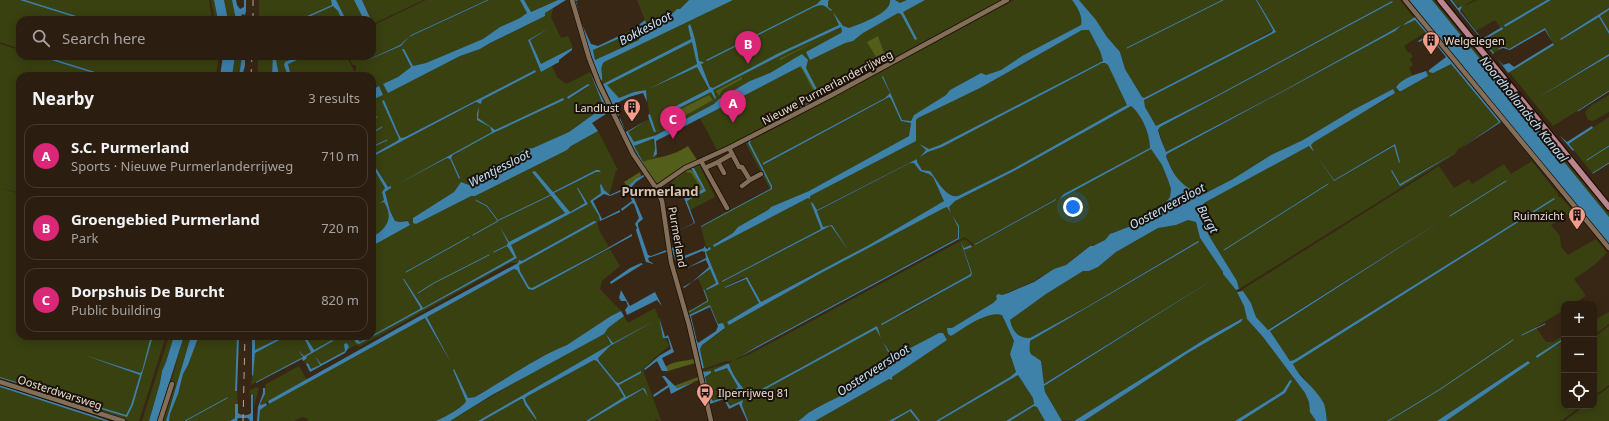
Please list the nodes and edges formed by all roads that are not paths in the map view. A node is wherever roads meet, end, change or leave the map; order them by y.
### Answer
1 (572, 0) edge
2 (1007, 0) edge
3 (1404, 0) edge
4 (1440, 0) edge
5 (729, 148) junction
6 (732, 154) junction
7 (701, 161) junction
8 (718, 162) junction
9 (705, 168) junction
10 (724, 173) dead end
11 (761, 174) dead end
12 (750, 180) junction
13 (742, 186) dead end
14 (656, 188) junction
15 (1609, 207) edge
16 (727, 208) dead end
17 (1609, 248) edge
18 (0, 382) edge
19 (172, 384) dead end
20 (123, 421) edge
21 (160, 421) edge
22 (711, 421) edge

1 - 14 street, Purmerland
2 - 5 street, Nieuwe Purmerlanderrijweg
3 - 17 street
4 - 15 main road
5 - 6 street
5 - 7 street, Nieuwe Purmerlanderrijweg
6 - 8 street
6 - 12 street
7 - 9 street
7 - 14 street, Nieuwe Purmerlanderrijweg
8 - 9 street
8 - 10 street
9 - 16 street
11 - 12 street
12 - 13 street
14 - 22 street, Purmerland
18 - 20 street, Oosterdwarsweg
19 - 21 street

